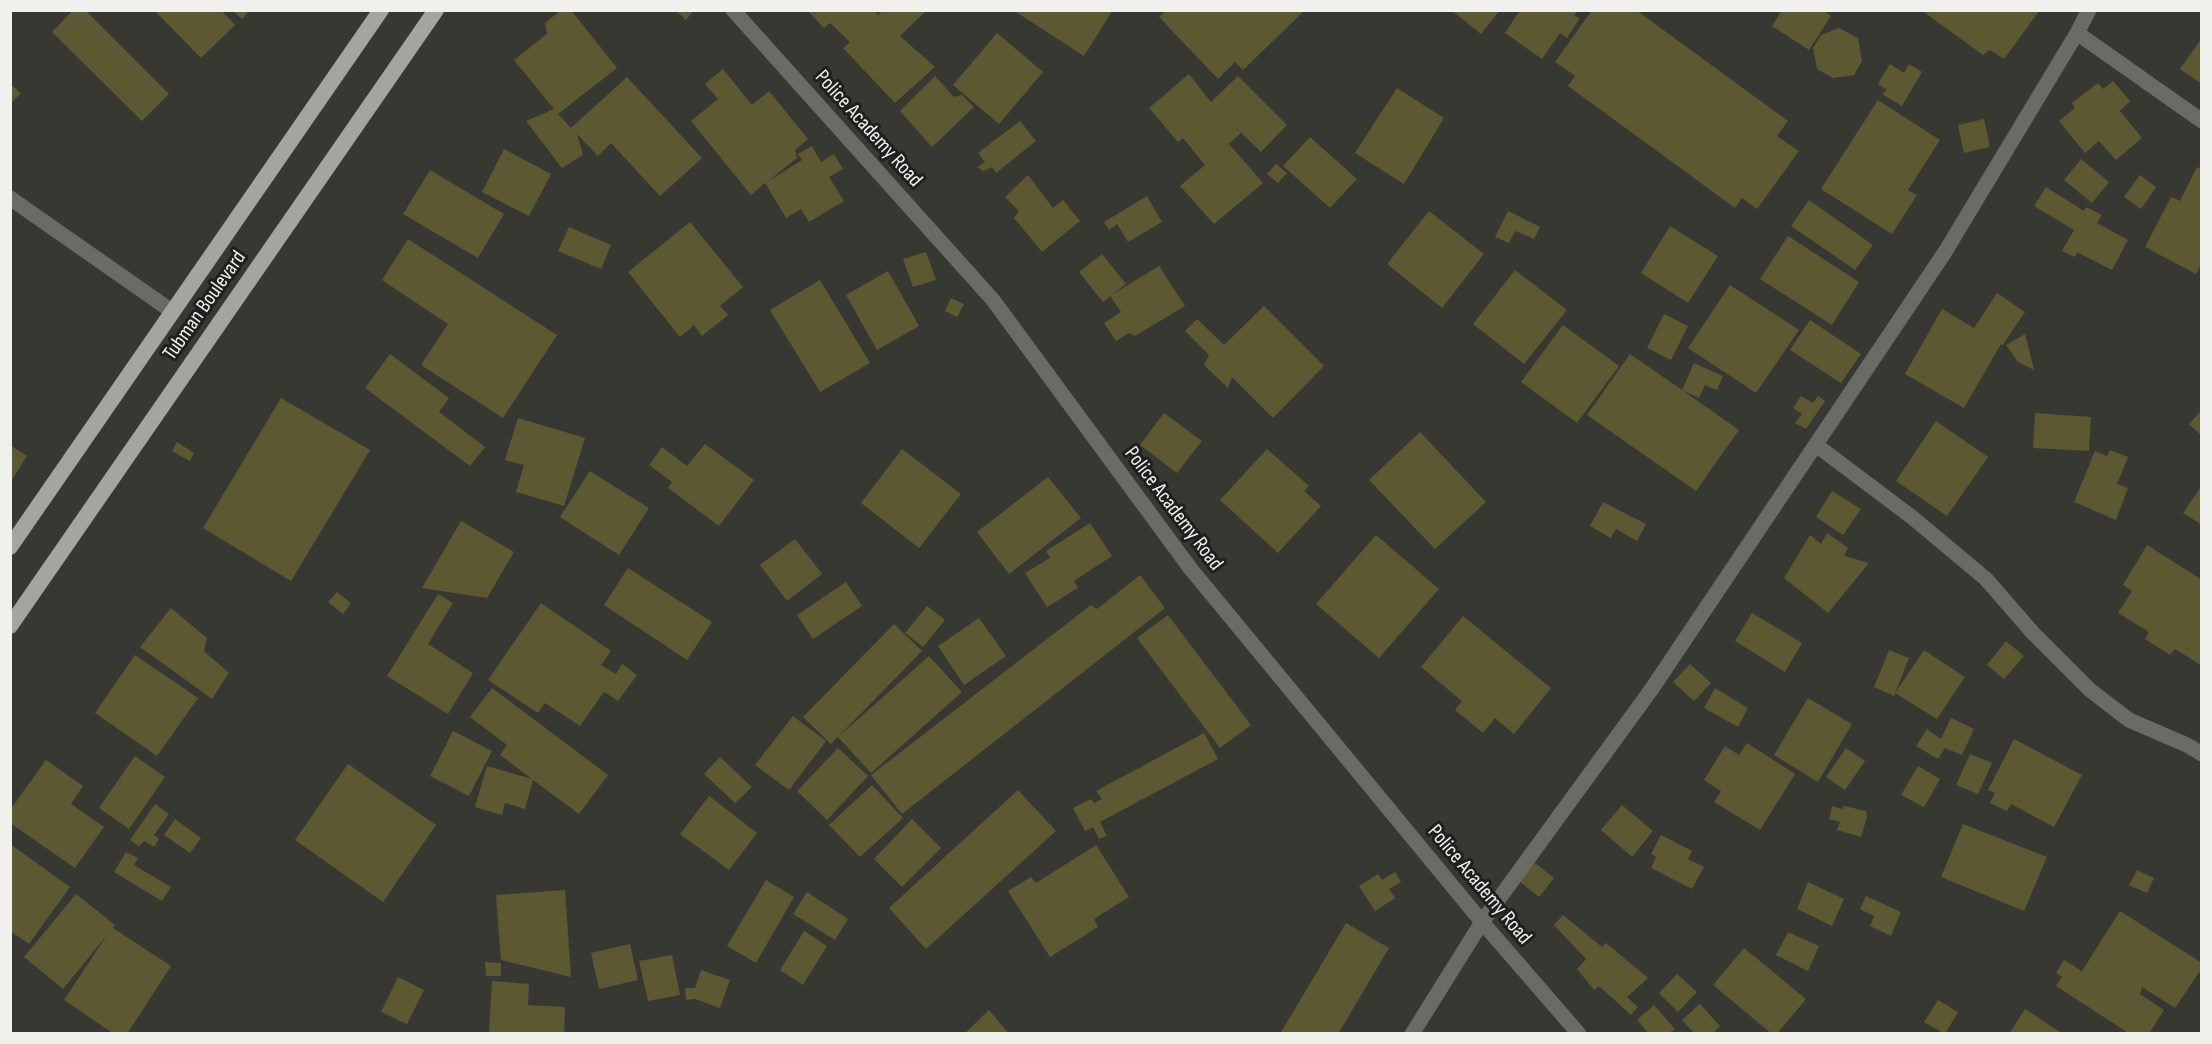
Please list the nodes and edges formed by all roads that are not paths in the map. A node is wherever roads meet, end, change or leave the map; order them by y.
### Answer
1 (381, 10) edge
2 (436, 10) edge
3 (733, 10) edge
4 (2089, 10) edge
5 (2077, 33) junction
6 (2202, 121) edge
7 (10, 198) edge
8 (173, 312) junction
9 (1816, 445) junction
10 (10, 547) edge
11 (10, 626) edge
12 (2202, 754) edge
13 (1482, 922) junction
14 (1412, 1034) edge
15 (1578, 1034) edge

1 - 8 highway, Tubman Boulevard
2 - 11 highway, Tubman Boulevard
3 - 13 street, Police Academy Road
4 - 5 street
5 - 6 street
5 - 9 street
7 - 8 street
8 - 10 highway, Tubman Boulevard
9 - 12 street
9 - 13 street
13 - 14 street
13 - 15 street, Police Academy Road

